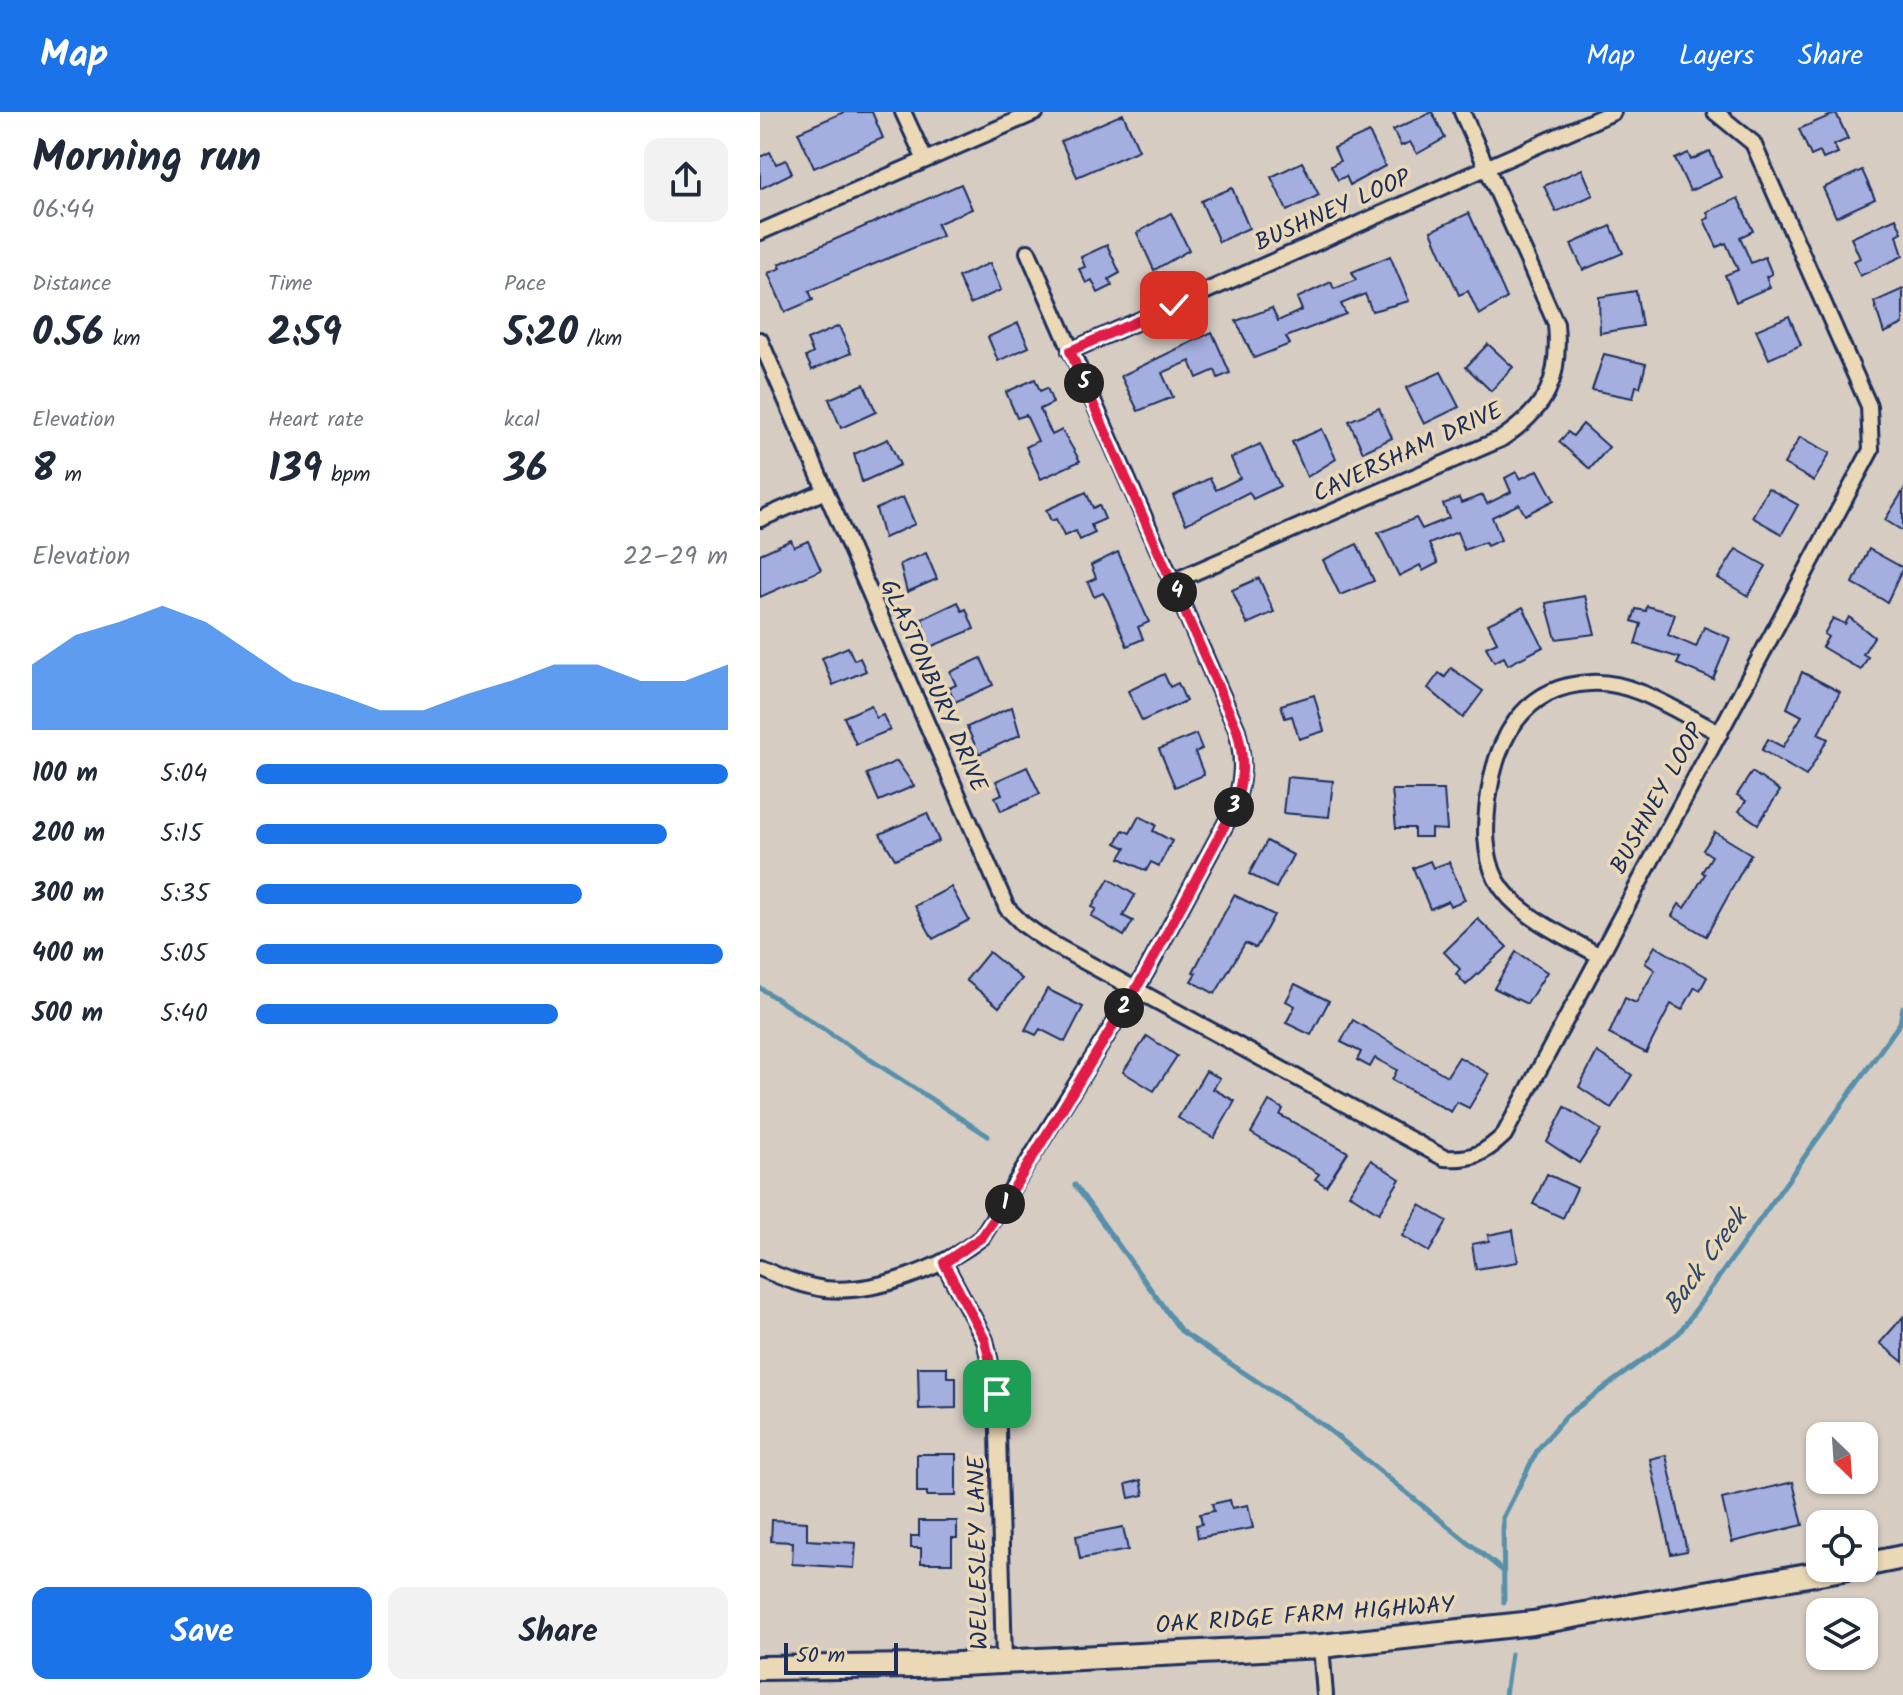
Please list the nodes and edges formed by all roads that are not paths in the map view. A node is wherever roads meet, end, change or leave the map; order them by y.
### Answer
1 (903, 112) edge
2 (1036, 112) edge
3 (1462, 112) edge
4 (1613, 112) edge
5 (1715, 112) edge
6 (925, 160) junction
7 (1486, 168) junction
8 (760, 232) edge
9 (1028, 252) dead end
10 (760, 340) edge
11 (1070, 351) junction
12 (823, 492) junction
13 (760, 519) edge
14 (1172, 582) junction
15 (1720, 733) junction
16 (1598, 955) junction
17 (1135, 989) junction
18 (944, 1263) junction
19 (760, 1268) edge
20 (1903, 1557) edge
21 (1878, 1562) edge
22 (1806, 1575) edge
23 (1321, 1646) junction
24 (1004, 1661) junction
25 (760, 1668) edge
26 (1325, 1695) edge

1 - 6 street
2 - 6 street
3 - 7 street, CAVERSHAM DRIVE
4 - 7 street, BUSHNEY LOOP
5 - 15 street, BUSHNEY LOOP
6 - 8 street
7 - 11 street, BUSHNEY LOOP
7 - 14 street, CAVERSHAM DRIVE
9 - 11 street
10 - 12 street, GLASTONBURY DRIVE
11 - 14 street
12 - 13 street
12 - 17 street, GLASTONBURY DRIVE
14 - 17 street
15 - 16 street, BUSHNEY LOOP
15 - 16 street
16 - 17 street, BUSHNEY LOOP
17 - 18 street
18 - 19 street
18 - 24 street, WELLESLEY LANE
20 - 21 main road
22 - 23 main road, OAK RIDGE FARM HIGHWAY
23 - 24 main road, OAK RIDGE FARM HIGHWAY
23 - 26 street
24 - 25 main road, OAK RIDGE FARM HIGHWAY

